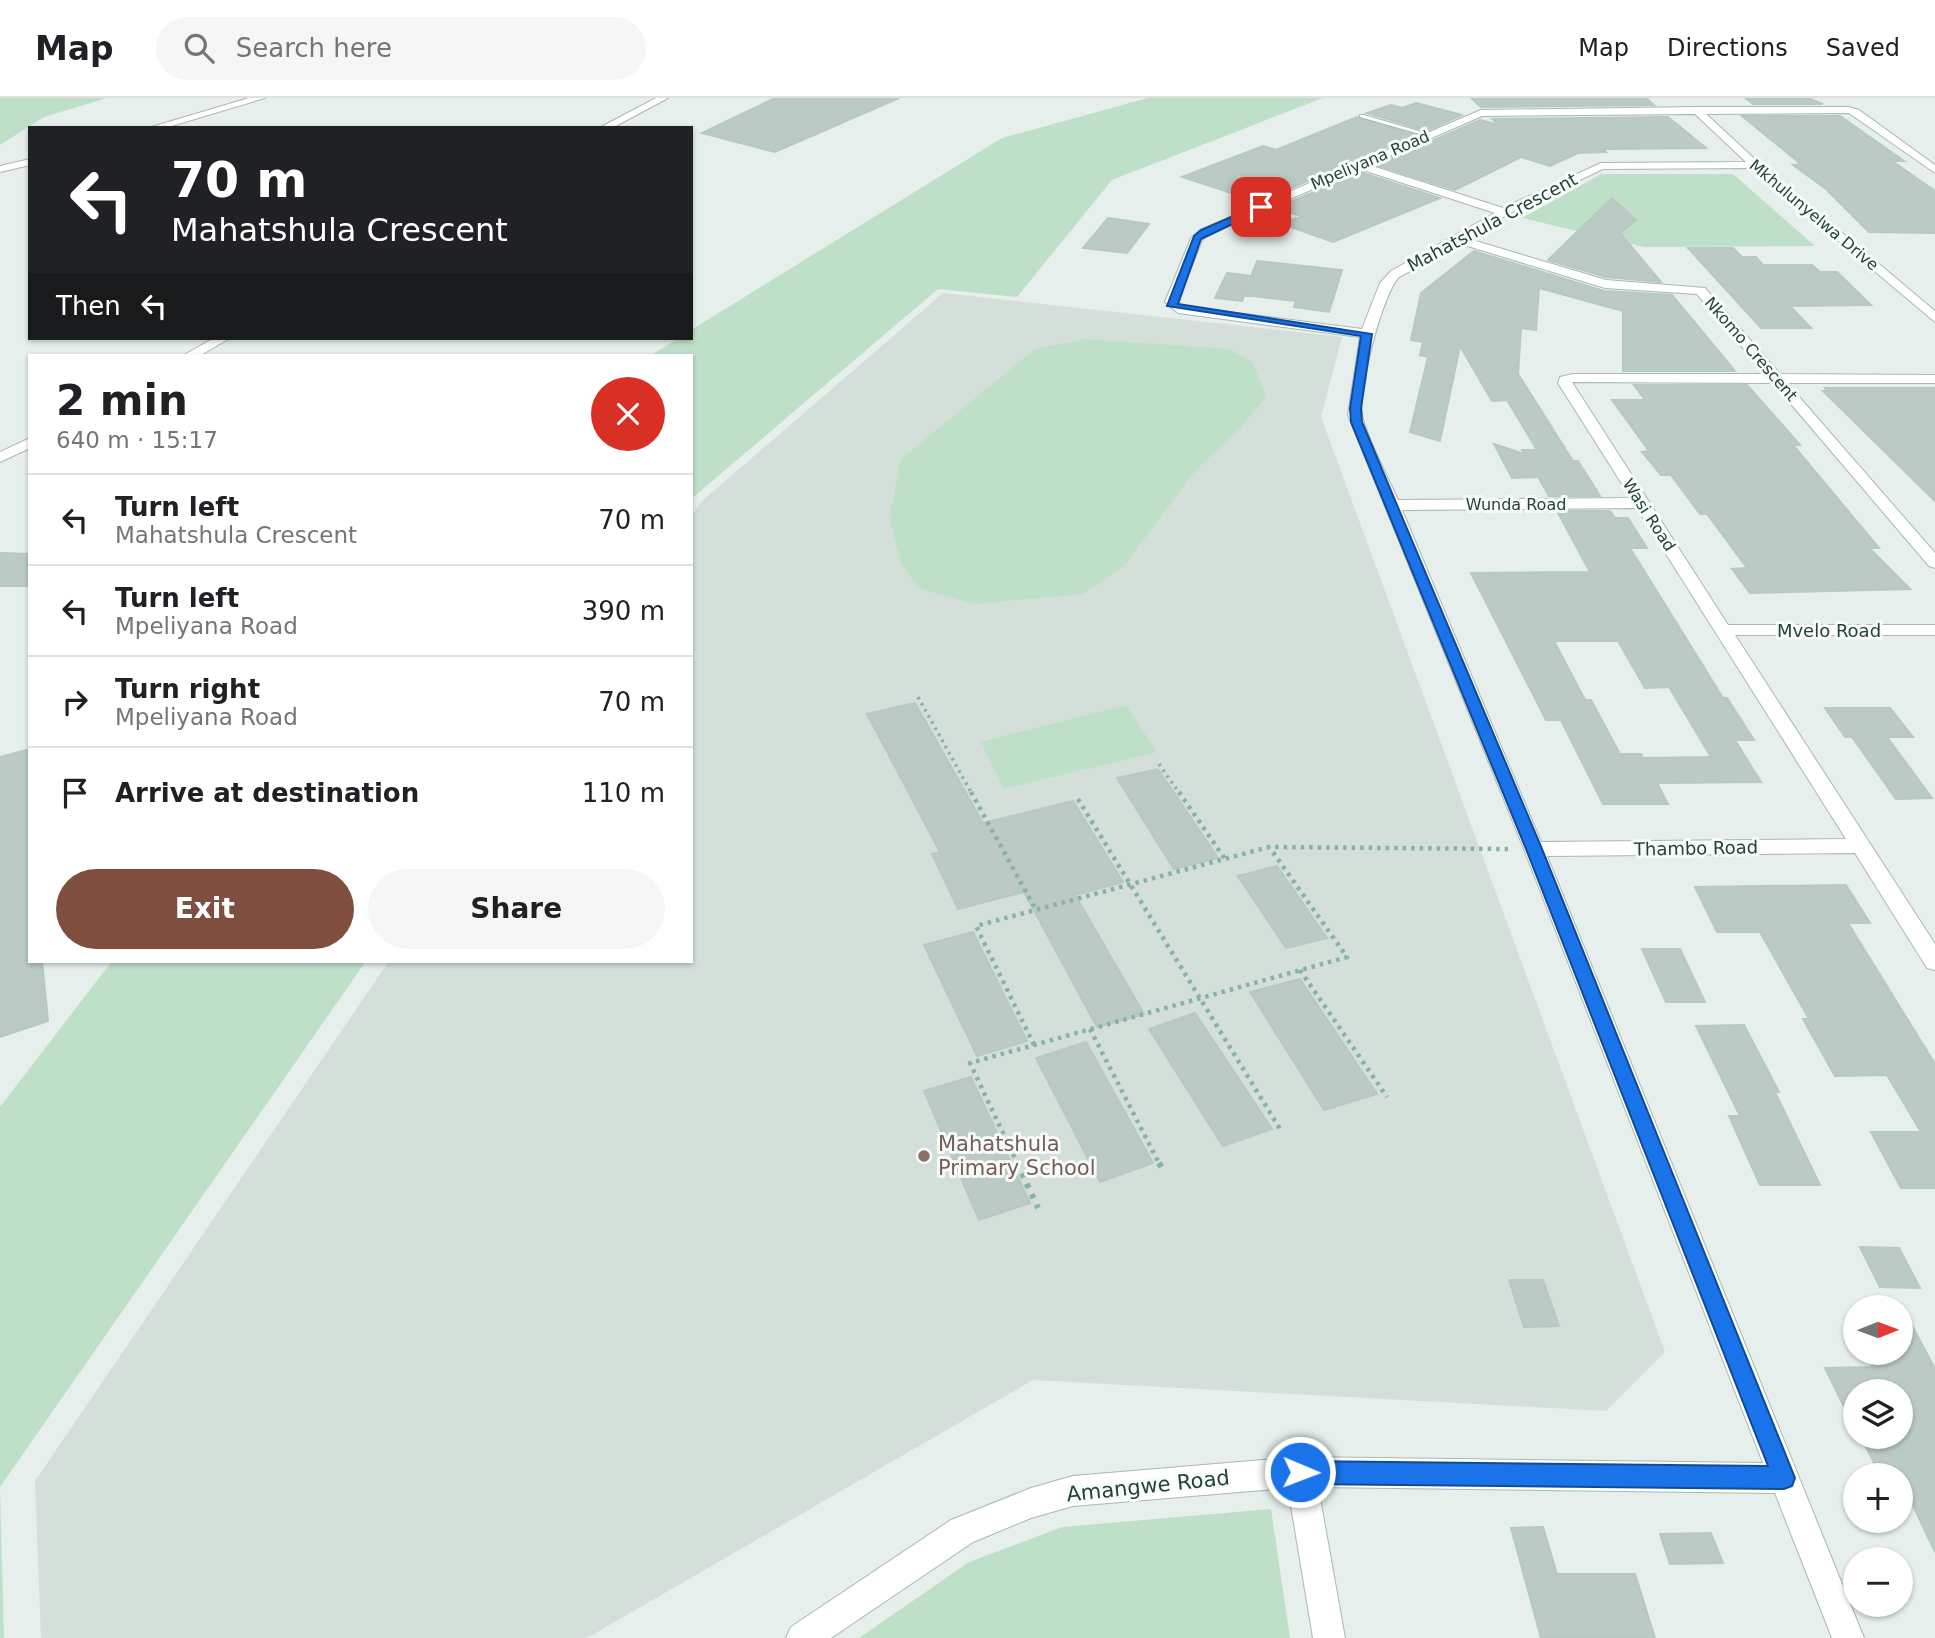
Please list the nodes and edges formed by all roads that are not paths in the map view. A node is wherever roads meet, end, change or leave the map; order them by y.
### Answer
1 (260, 98) edge
2 (663, 98) edge
3 (1696, 110) junction
4 (1362, 116) dead end
5 (160, 126) edge
6 (608, 126) edge
7 (1429, 135) junction
8 (28, 162) edge
9 (1358, 165) junction
10 (1755, 165) junction
11 (2, 169) edge
12 (1935, 170) edge
13 (1504, 212) junction
14 (1460, 240) junction
15 (1934, 316) edge
16 (1367, 334) junction
17 (219, 340) edge
18 (193, 354) edge
19 (1935, 379) edge
20 (1778, 380) junction
21 (28, 443) edge
22 (0, 458) edge
23 (1641, 503) junction
24 (1391, 505) junction
25 (1935, 563) edge
26 (1722, 629) junction
27 (1935, 630) edge
28 (1859, 846) junction
29 (1534, 849) junction
30 (1935, 961) edge
31 (1300, 1472) junction
32 (1784, 1478) junction
33 (802, 1638) edge
34 (1329, 1638) edge
35 (1848, 1638) edge

1 - 5 street
2 - 6 street
3 - 7 street, Mpeliyana Road
3 - 10 street, Mkhulunyelwa Drive
3 - 12 street, Mpeliyana Road
4 - 7 lane
7 - 9 street, Mpeliyana Road
8 - 11 street
9 - 13 street
9 - 16 street, Mpeliyana Road
10 - 13 street, Mahatshula Crescent
10 - 15 street, Mkhulunyelwa Drive
13 - 14 street, Mahatshula Crescent
14 - 16 street, Mahatshula Crescent
14 - 20 street, Nkomo Crescent
16 - 24 street, Mahatshula Crescent
17 - 18 street
19 - 20 street, Wasi Road
20 - 23 street, Wasi Road
20 - 25 street, Nkomo Crescent
21 - 22 street
23 - 24 street, Wunda Road
23 - 26 street, Wasi Road
24 - 29 street, Mahatshula Crescent
26 - 27 street, Mvelo Road
26 - 28 street, Wasi Road
28 - 29 street, Thambo Road
28 - 30 street, Wasi Road
29 - 32 street, Mahatshula Crescent
31 - 32 street, Amangwe Road
31 - 33 street, Amangwe Road
31 - 34 street
32 - 35 street, Mahatshula Crescent

